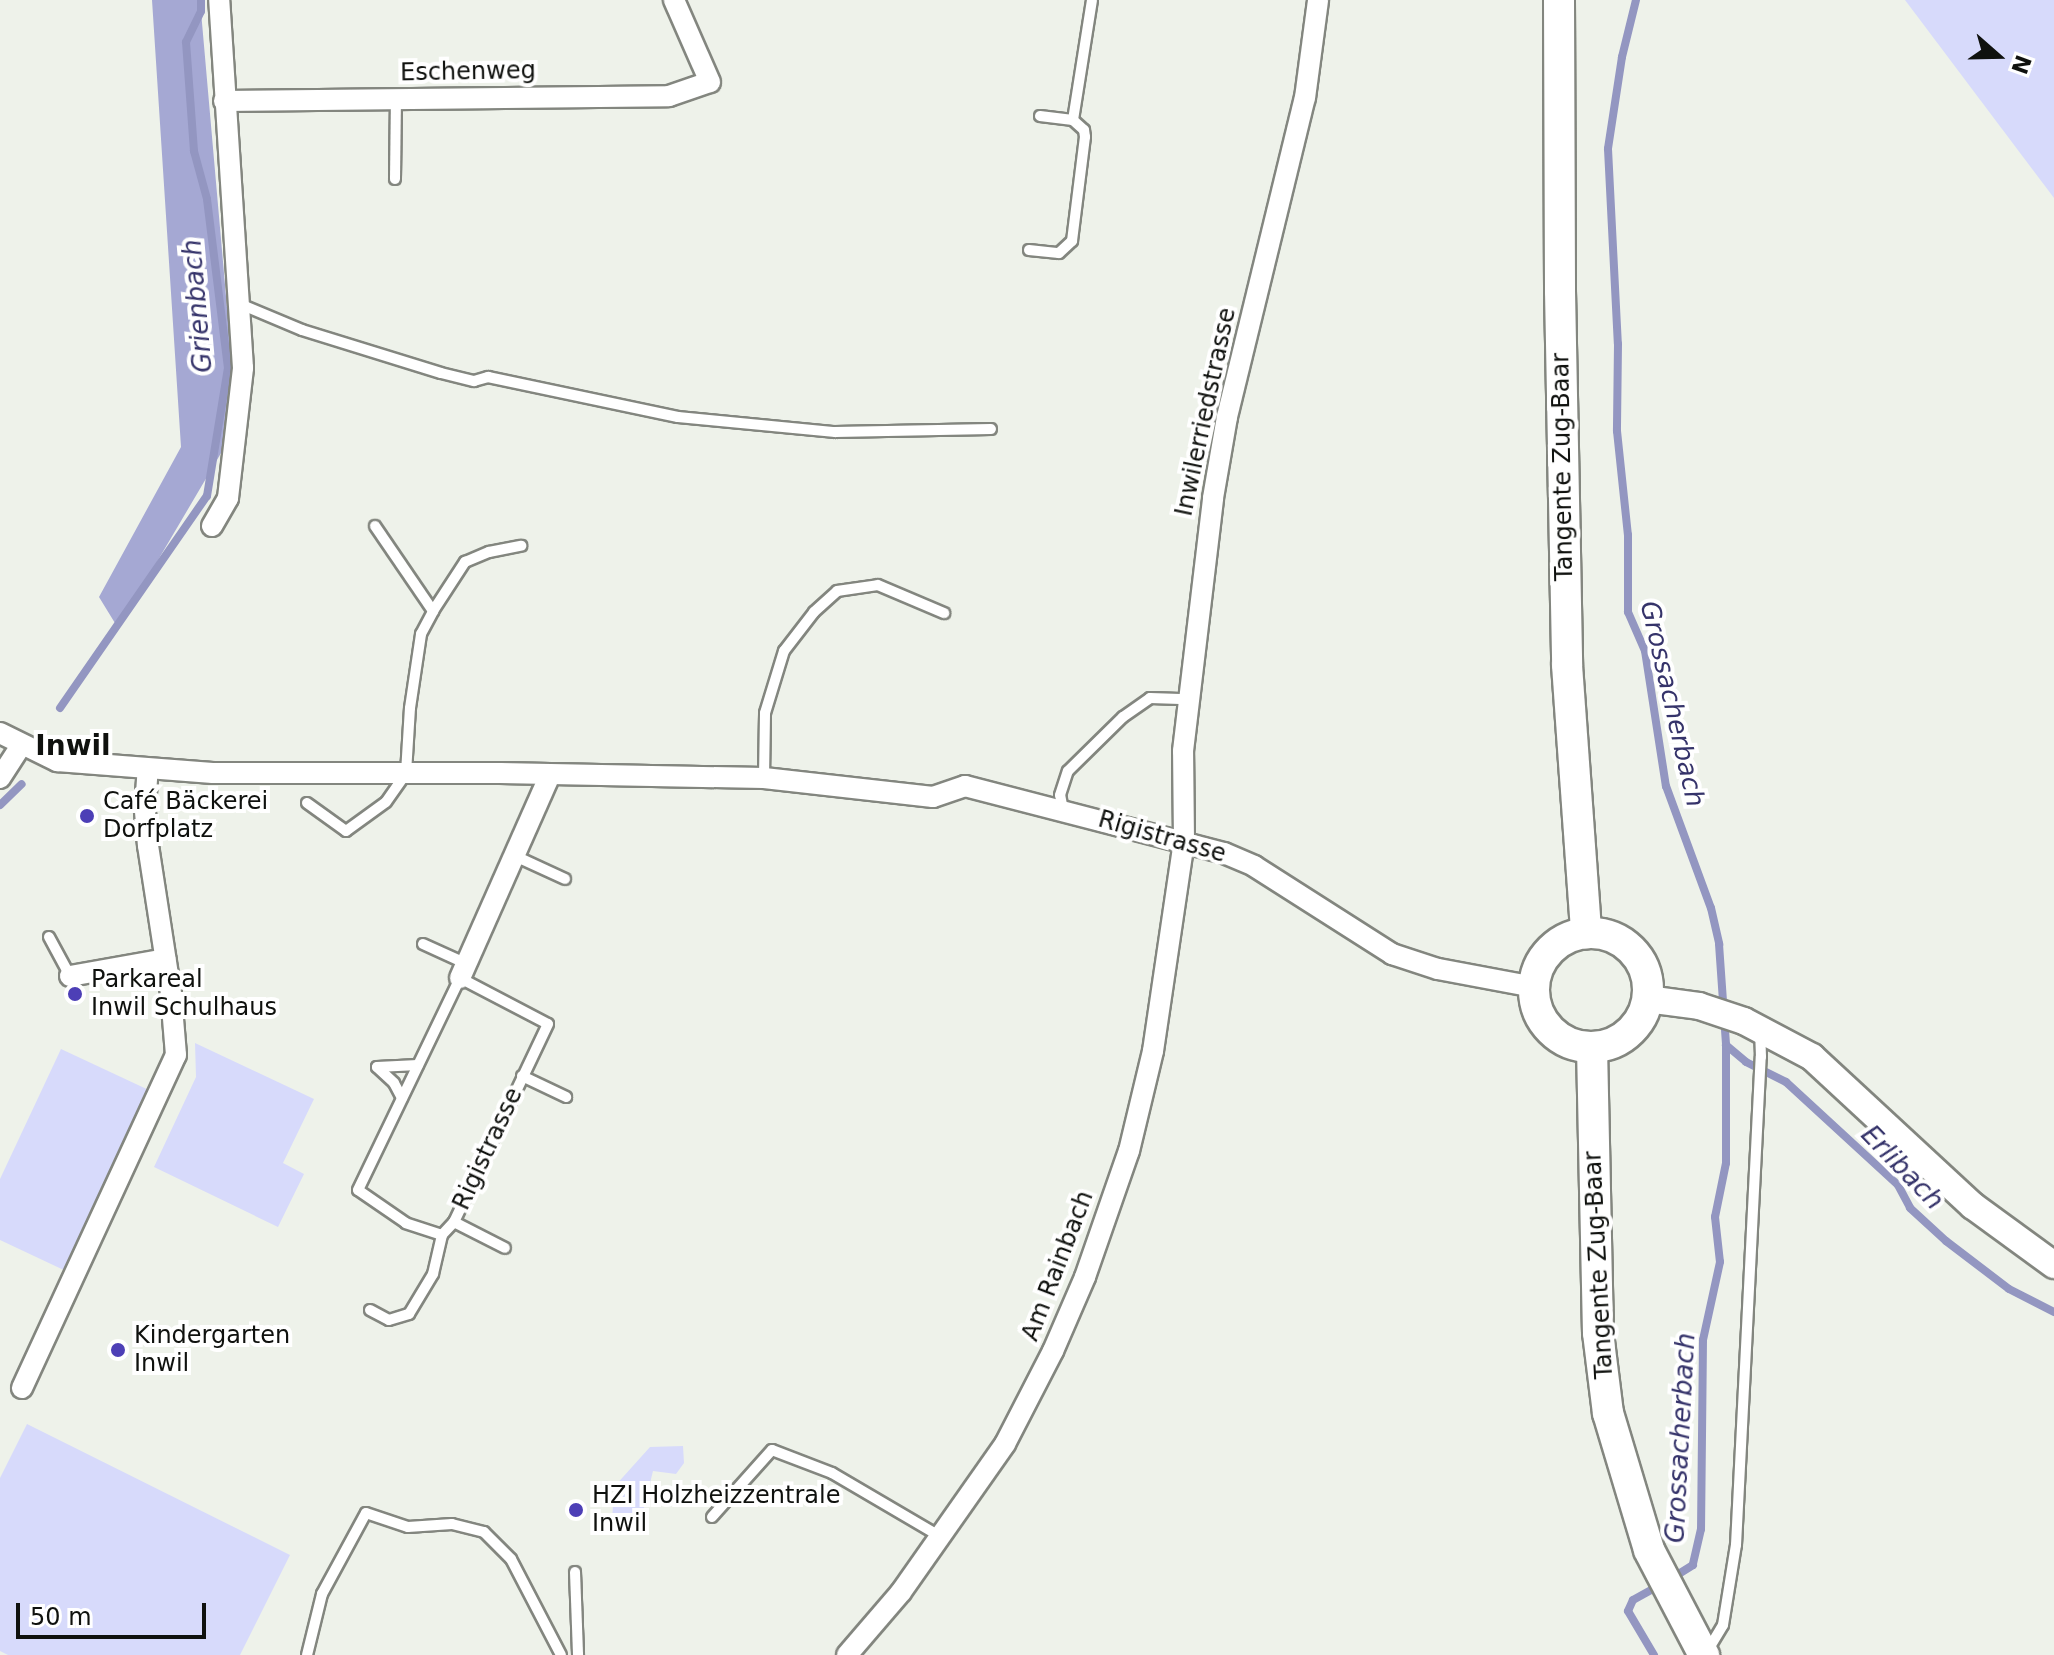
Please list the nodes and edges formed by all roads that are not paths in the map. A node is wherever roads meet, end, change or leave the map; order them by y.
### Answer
1 (219, 0) edge
2 (674, 0) edge
3 (1092, 0) edge
4 (1318, 0) edge
5 (1559, 0) edge
6 (396, 99) junction
7 (224, 101) junction
8 (1040, 116) dead end
9 (1073, 120) junction
10 (395, 179) dead end
11 (1029, 250) dead end
12 (240, 304) junction
13 (991, 429) dead end
14 (212, 526) dead end
15 (375, 526) dead end
16 (521, 546) dead end
17 (433, 611) junction
18 (944, 613) dead end
19 (1188, 699) junction
20 (0, 733) edge
21 (21, 746) junction
22 (148, 769) junction
23 (406, 773) junction
24 (550, 775) junction
25 (0, 778) edge
26 (764, 778) junction
27 (307, 803) dead end
28 (1063, 810) junction
29 (1184, 841) junction
30 (515, 856) junction
31 (565, 879) dead end
32 (1586, 933) junction
33 (49, 937) dead end
34 (423, 944) dead end
35 (166, 959) junction
36 (463, 971) junction
37 (70, 976) joint
38 (1534, 987) junction
39 (1647, 999) junction
40 (1752, 1025) junction
41 (1592, 1047) junction
42 (418, 1065) junction
43 (522, 1076) junction
44 (566, 1097) dead end
45 (402, 1098) junction
46 (454, 1222) junction
47 (442, 1235) junction
48 (505, 1248) dead end
49 (2054, 1265) edge
50 (370, 1310) dead end
51 (22, 1388) dead end
52 (712, 1517) dead end
53 (941, 1537) junction
54 (575, 1572) dead end
55 (307, 1655) edge
56 (561, 1655) edge
57 (578, 1655) edge
58 (847, 1655) edge
59 (1705, 1655) edge

1 - 7 street
2 - 6 street, Eschenweg
3 - 9 lane
4 - 19 street, Inwilerriedstrasse
5 - 32 main road, Tangente Zug-Baar
6 - 7 street, Eschenweg
6 - 10 lane
7 - 12 street
8 - 9 lane
9 - 11 lane
12 - 13 lane
12 - 14 street
15 - 17 lane
16 - 17 lane
17 - 23 lane
18 - 26 lane
19 - 28 lane
19 - 29 street, Inwilerriedstrasse
20 - 21 street, Rigistrasse
21 - 22 street, Rigistrasse
21 - 25 street
22 - 23 street, Rigistrasse
22 - 35 street
23 - 24 street, Rigistrasse
23 - 27 lane
24 - 26 street, Rigistrasse
24 - 30 street, Rigistrasse
26 - 28 street, Rigistrasse
28 - 29 street, Rigistrasse
29 - 38 street, Rigistrasse
29 - 53 street, Am Rainbach
30 - 31 lane
30 - 36 street, Rigistrasse
32 - 38 main road
32 - 39 main road
33 - 37 lane
34 - 36 lane
35 - 37 street
35 - 51 street
36 - 42 lane, Rigistrasse
36 - 43 lane, Rigistrasse
38 - 41 main road
39 - 40 street
39 - 41 main road
40 - 49 street
40 - 59 lane
41 - 59 main road, Tangente Zug-Baar
42 - 45 lane, Rigistrasse
42 - 45 lane
43 - 44 lane
43 - 46 lane, Rigistrasse
45 - 47 lane, Rigistrasse
46 - 47 lane, Rigistrasse
46 - 48 lane
47 - 50 lane
52 - 53 lane
53 - 58 street, Am Rainbach
54 - 57 lane
55 - 56 lane

